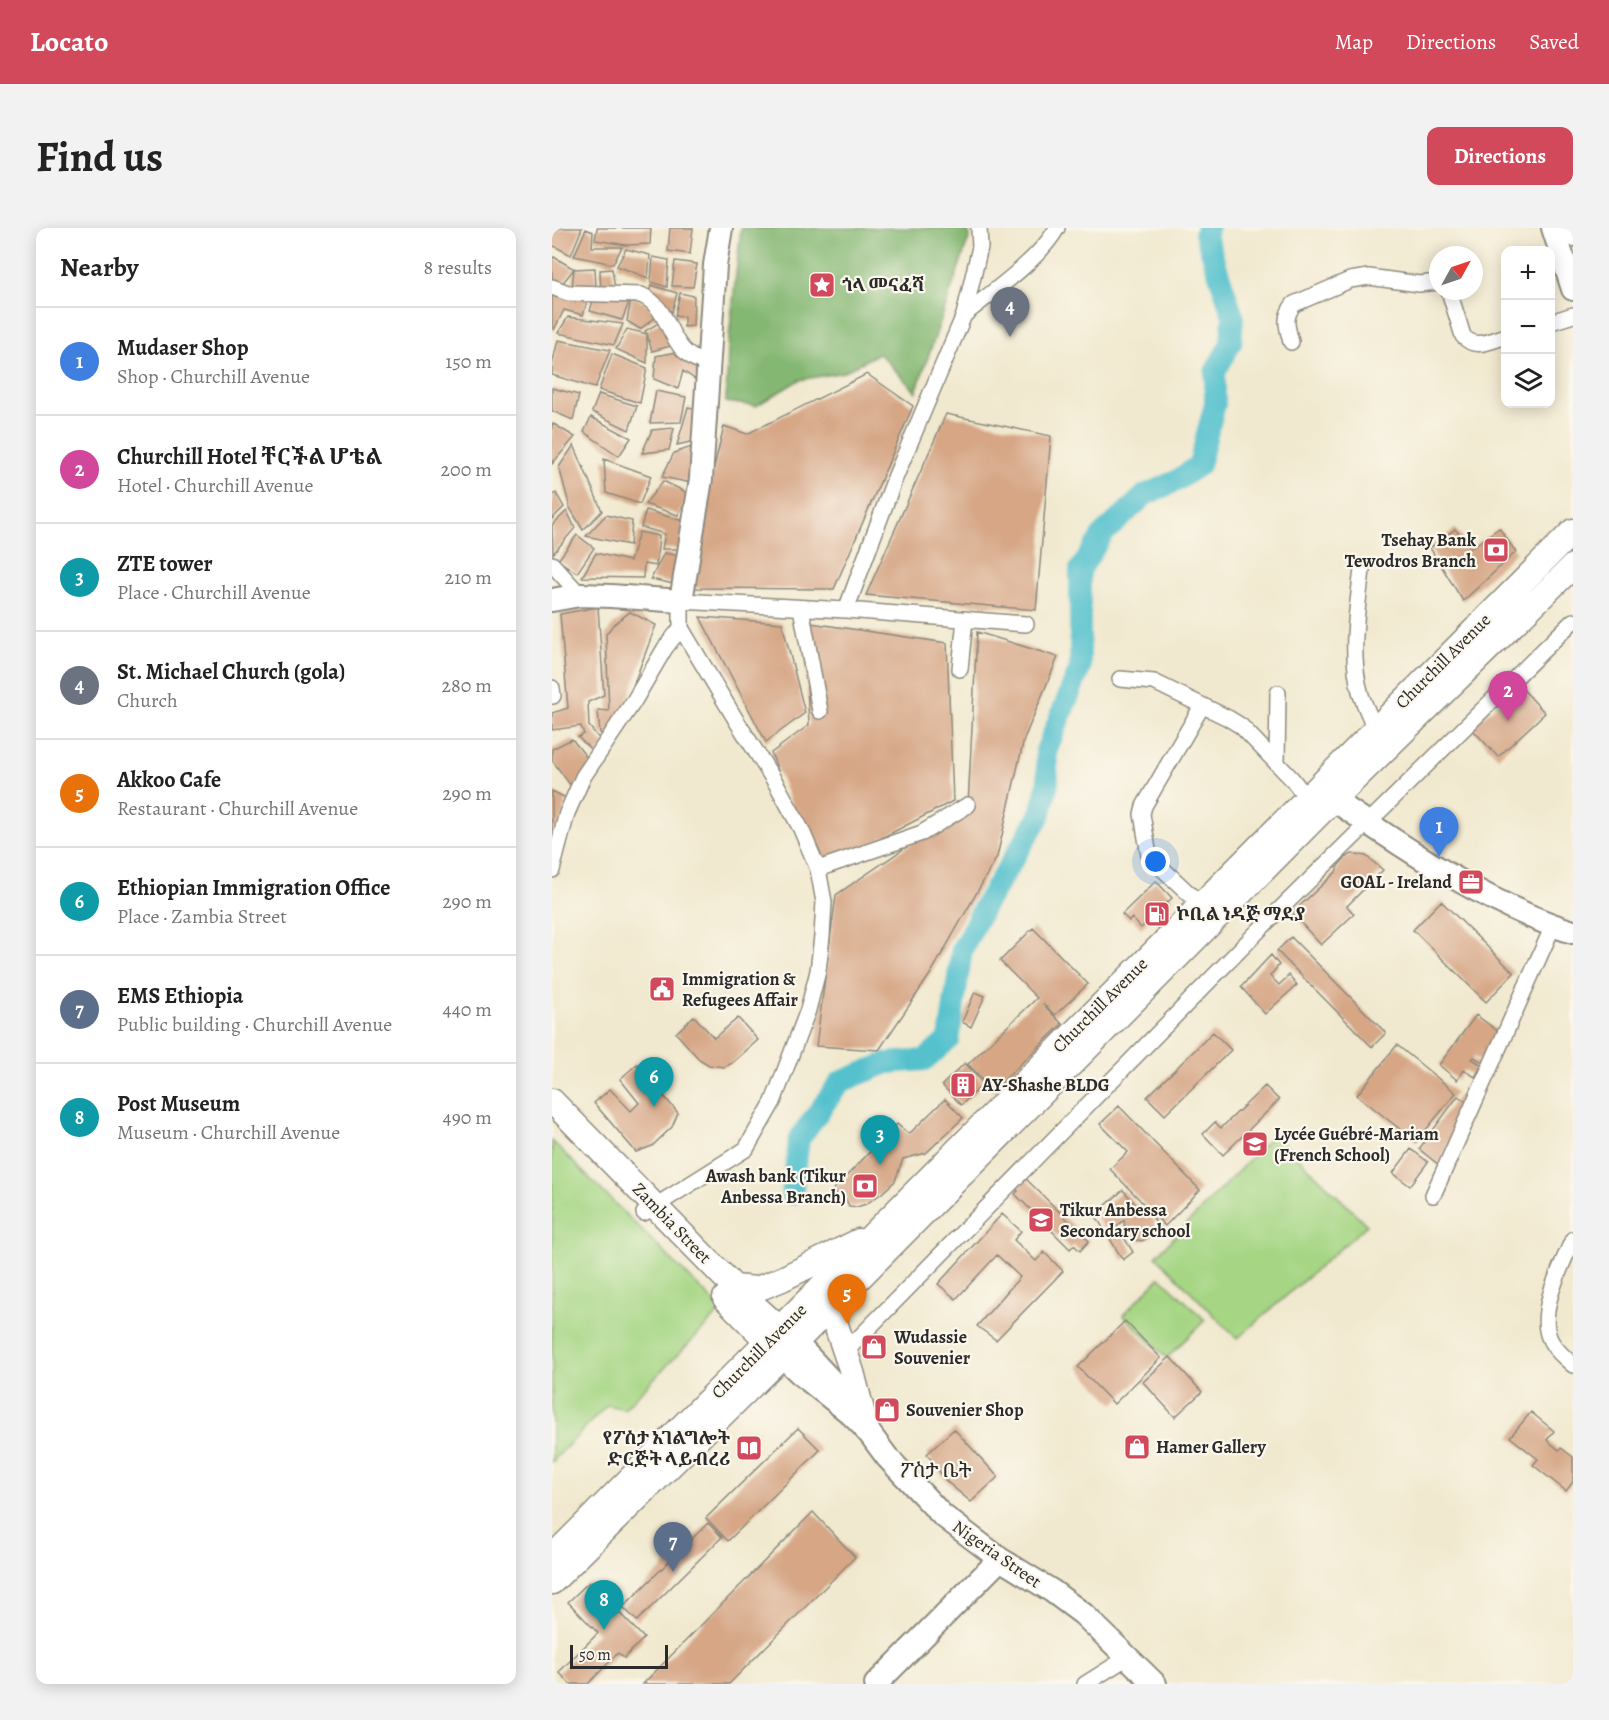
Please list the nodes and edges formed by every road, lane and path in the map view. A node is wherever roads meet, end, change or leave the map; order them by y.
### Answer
1 (721, 228) edge
2 (979, 228) edge
3 (1058, 228) edge
4 (1553, 228) edge
5 (1571, 228) edge
6 (1573, 235) edge
7 (1429, 283) edge
8 (552, 287) edge
9 (1573, 289) edge
10 (1452, 300) edge
11 (964, 315) junction
12 (1573, 315) edge
13 (1555, 321) edge
14 (1501, 338) edge
15 (1291, 342) dead end
16 (710, 364) junction
17 (1573, 531) edge
18 (552, 564) edge
19 (1573, 566) edge
20 (1362, 570) dead end
21 (580, 595) junction
22 (552, 600) edge
23 (681, 602) junction
24 (801, 608) junction
25 (846, 610) junction
26 (965, 620) junction
27 (1573, 621) edge
28 (1026, 624) dead end
29 (681, 628) junction
30 (960, 669) dead end
31 (1120, 679) dead end
32 (552, 688) edge
33 (1278, 693) dead end
34 (552, 696) edge
35 (1202, 706) junction
36 (820, 711) dead end
37 (1375, 730) junction
38 (1277, 763) junction
39 (1306, 796) junction
40 (1334, 800) junction
41 (968, 805) dead end
42 (1367, 823) junction
43 (819, 869) junction
44 (552, 870) edge
45 (1200, 904) junction
46 (1563, 929) edge
47 (554, 1112) edge
48 (1433, 1195) dead end
49 (650, 1209) junction
50 (875, 1233) junction
51 (1573, 1239) edge
52 (734, 1287) junction
53 (835, 1301) junction
54 (781, 1342) junction
55 (852, 1345) dead end
56 (1573, 1365) edge
57 (859, 1421) junction
58 (552, 1557) edge
59 (1000, 1559) junction
60 (552, 1582) edge
61 (1128, 1657) junction
62 (876, 1684) edge
63 (1085, 1684) edge
64 (1155, 1684) edge

1 - 16 street
2 - 11 street
3 - 11 street
4 - 9 street
5 - 6 street
7 - 15 street
8 - 16 street
10 - 14 street
11 - 25 street
12 - 13 street
16 - 23 street
17 - 37 main road, Churchill Avenue
18 - 21 street
19 - 40 main road, Churchill Avenue
20 - 37 street
21 - 22 street
21 - 23 street
23 - 24 street
23 - 29 street
24 - 25 street
24 - 36 street
25 - 26 street
26 - 28 street
26 - 30 street
27 - 42 street
29 - 43 street
29 - 44 street
31 - 35 street
32 - 34 street
33 - 38 street
35 - 38 street
35 - 45 street
37 - 39 main road, Churchill Avenue
38 - 39 street
39 - 45 main road, Churchill Avenue
40 - 42 street
40 - 53 main road, Churchill Avenue
41 - 43 street
42 - 46 street
42 - 55 street
43 - 49 street
45 - 50 main road, Churchill Avenue
46 - 48 street
47 - 49 main road, Zambia Street
49 - 52 main road, Zambia Street
49 - 54 main road, Zambia Street
50 - 52 main road
50 - 54 main road, Churchill Avenue
51 - 56 street
52 - 54 main road, Zambia Street
53 - 54 main road, Churchill Avenue
53 - 57 main road
54 - 57 street, Nigeria Street
54 - 58 main road, Churchill Avenue
54 - 60 main road, Churchill Avenue
57 - 59 street, Nigeria Street
59 - 61 street, Nigeria Street
59 - 62 street
61 - 63 street
61 - 64 street, Nigeria Street

